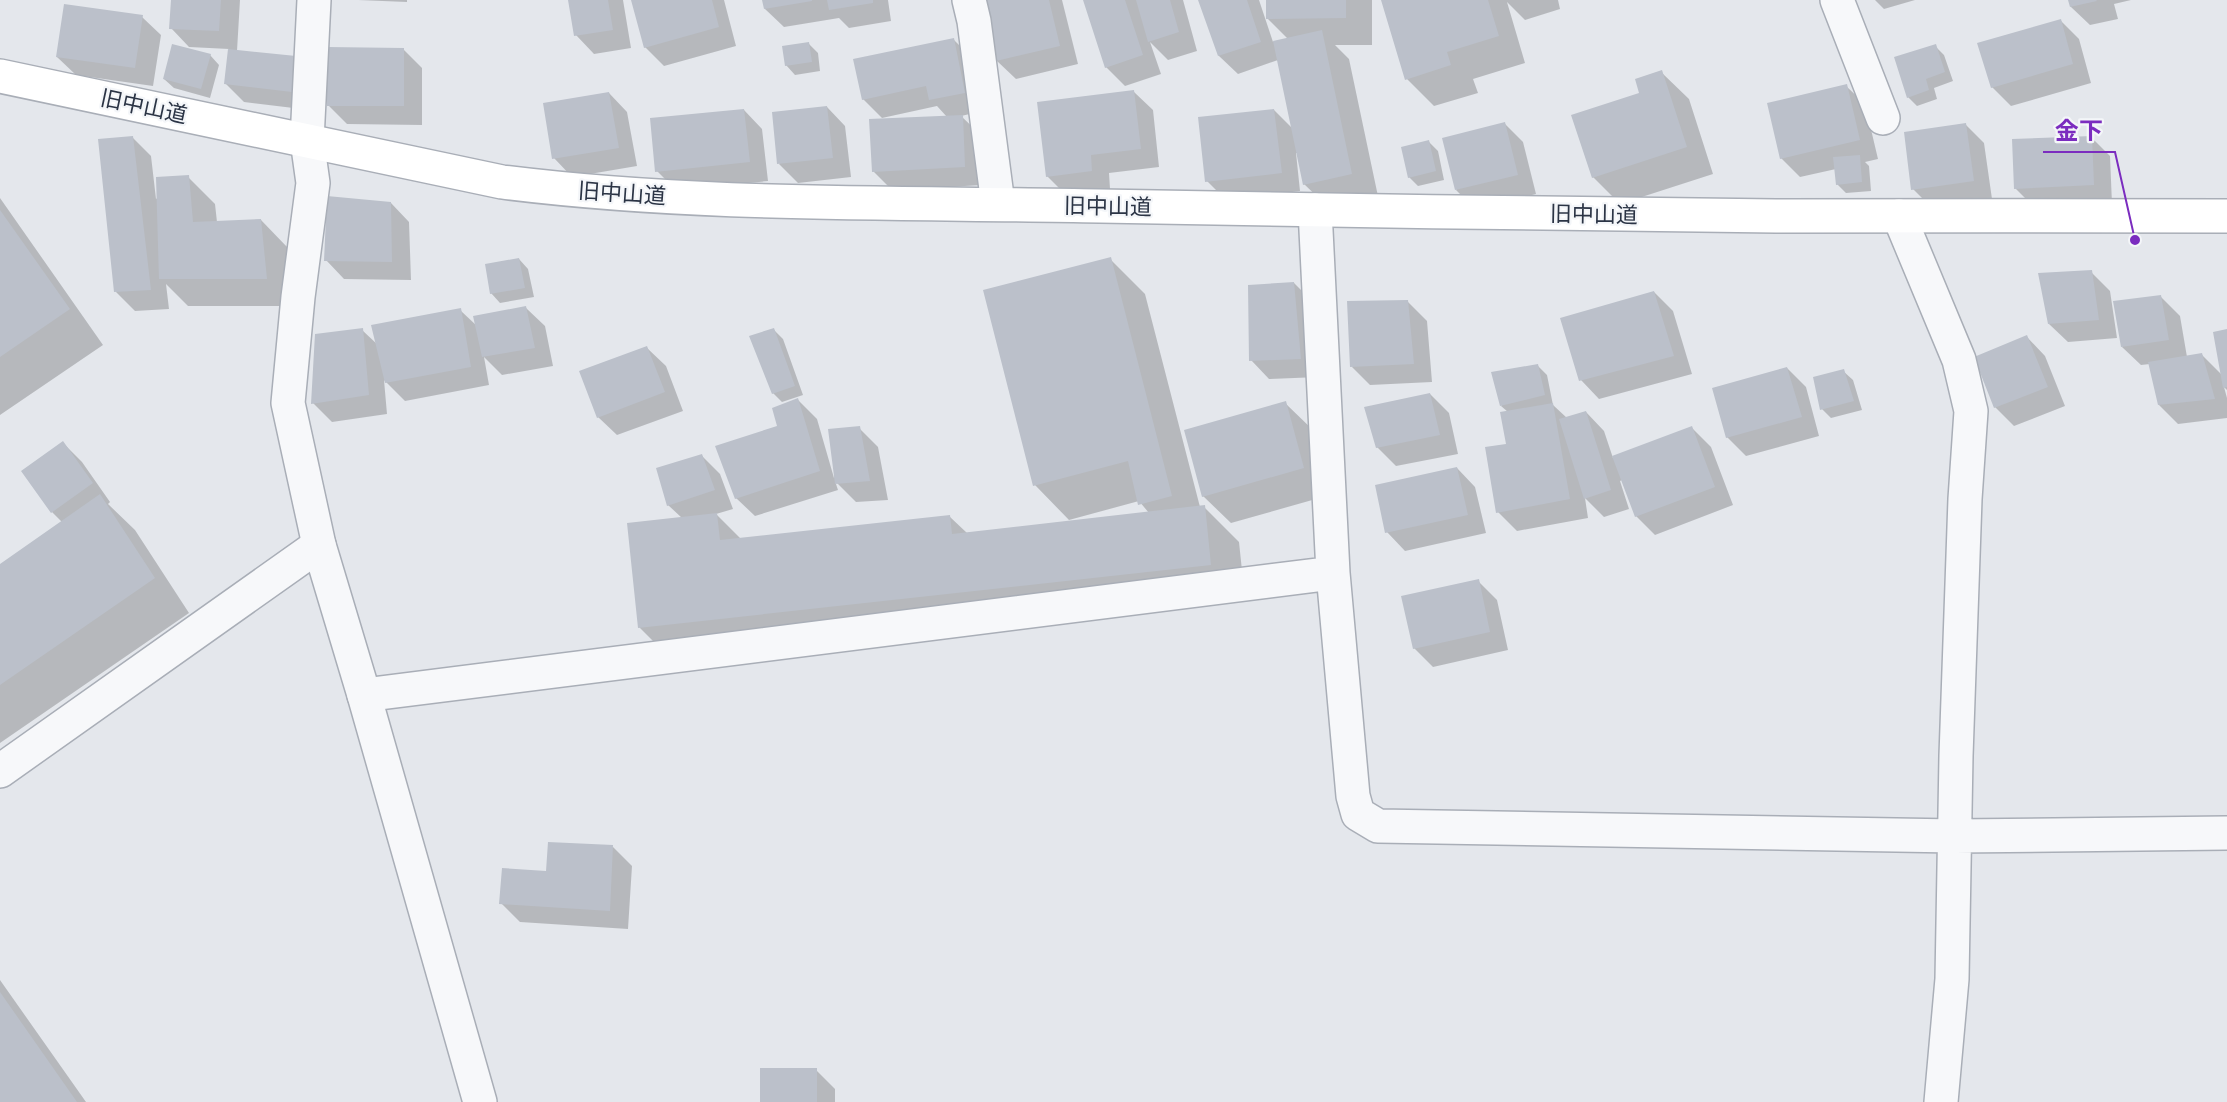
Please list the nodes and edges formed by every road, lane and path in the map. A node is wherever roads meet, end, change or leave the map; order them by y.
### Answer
1 (314, 0) edge
2 (969, 0) edge
3 (1837, 0) edge
4 (0, 76) edge
5 (1883, 118) dead end
6 (307, 140) junction
7 (998, 204) junction
8 (1315, 210) junction
9 (1899, 216) junction
10 (2227, 216) edge
11 (319, 545) junction
12 (1333, 573) junction
13 (364, 695) junction
14 (0, 771) edge
15 (2227, 833) edge
16 (1955, 836) junction
17 (480, 1102) edge
18 (1941, 1102) edge

1 - 6 street
2 - 7 street
3 - 5 street
4 - 6 main road, 旧中山道
6 - 7 main road, 旧中山道
6 - 11 street
7 - 8 main road, 旧中山道
8 - 9 main road, 旧中山道
8 - 12 street
9 - 10 main road, 旧中山道
9 - 16 street
11 - 13 street
11 - 14 street
12 - 13 street
12 - 16 street
13 - 17 street
15 - 16 street
16 - 18 street

